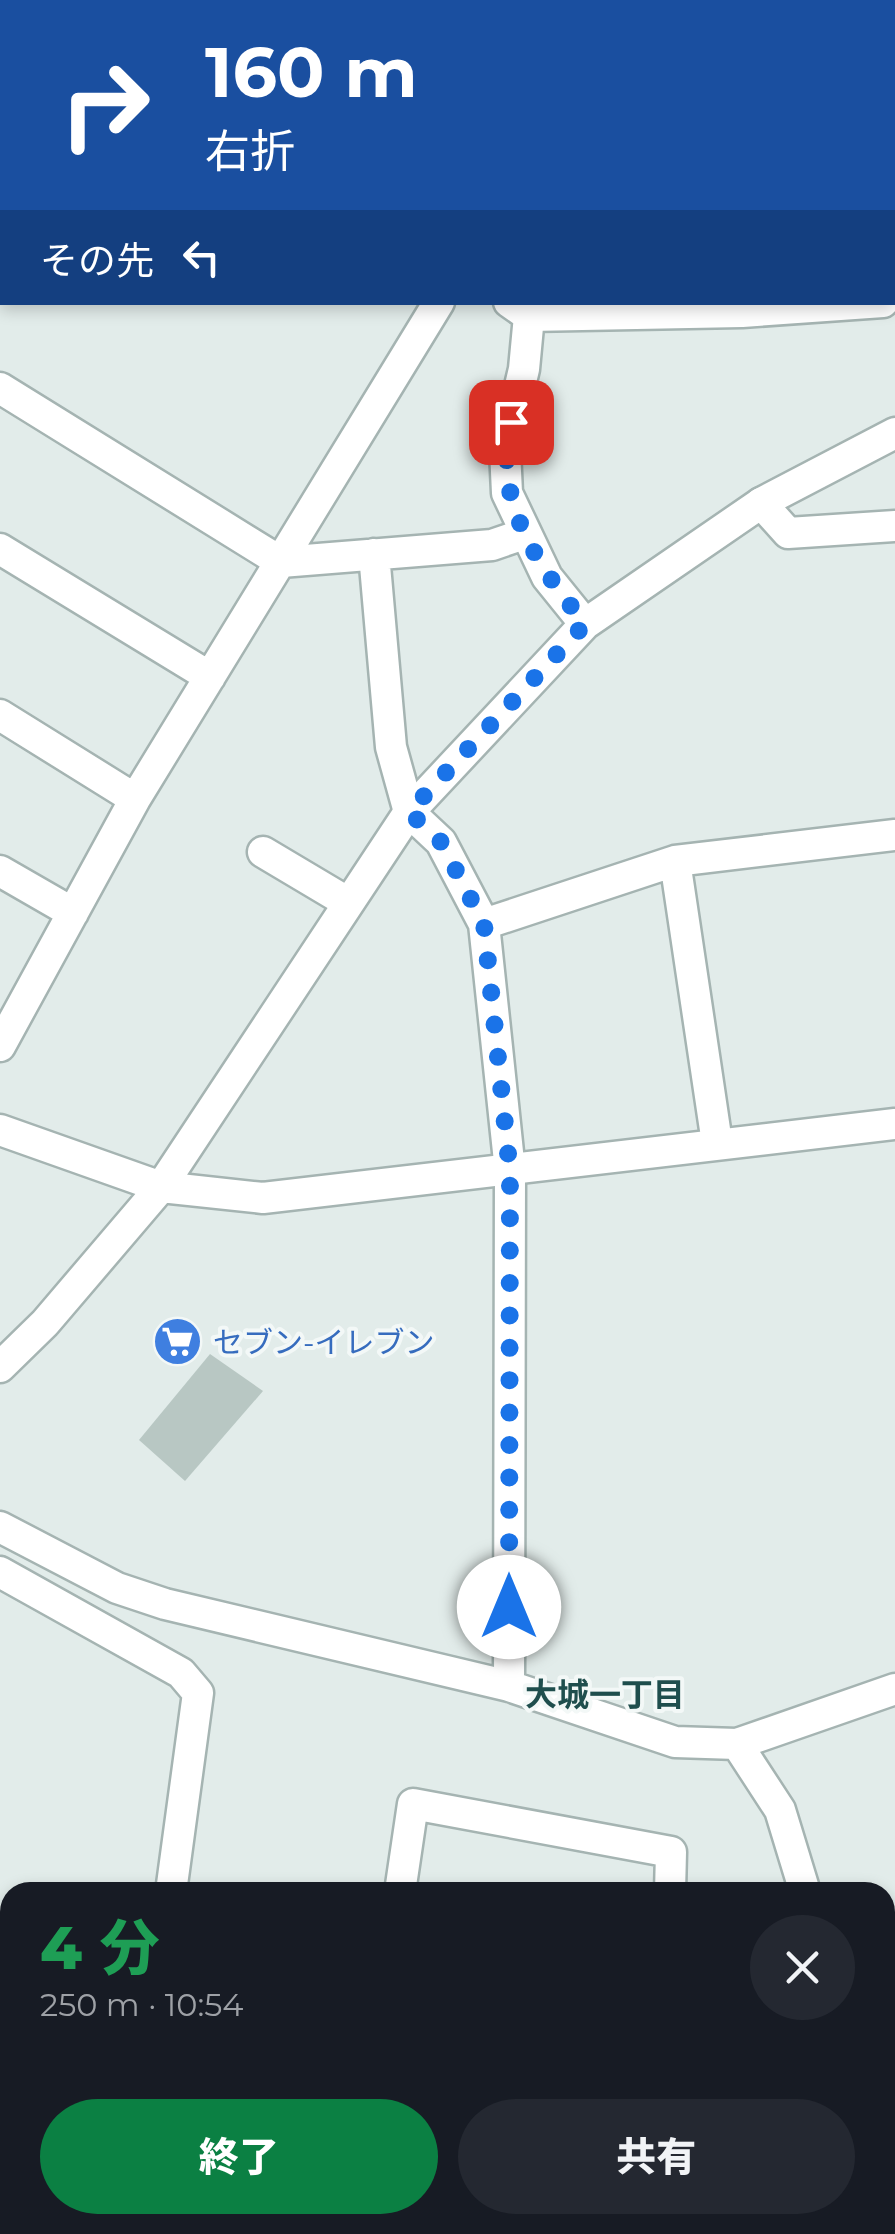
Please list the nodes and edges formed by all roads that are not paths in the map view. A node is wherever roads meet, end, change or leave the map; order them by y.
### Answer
1 (437, 305) edge
2 (841, 305) edge
3 (519, 309) edge
4 (0, 388) edge
5 (895, 434) edge
6 (760, 502) junction
7 (895, 526) edge
8 (524, 534) junction
9 (0, 548) edge
10 (374, 554) junction
11 (281, 562) junction
12 (585, 624) junction
13 (210, 678) junction
14 (0, 715) edge
15 (135, 799) junction
16 (409, 812) junction
17 (895, 835) edge
18 (264, 852) dead end
19 (675, 861) junction
20 (0, 871) edge
21 (347, 902) junction
22 (73, 913) junction
23 (484, 924) junction
24 (0, 1046) edge
25 (895, 1124) edge
26 (0, 1130) edge
27 (717, 1144) junction
28 (510, 1172) junction
29 (160, 1187) junction
30 (0, 1367) edge
31 (0, 1527) edge
32 (0, 1572) edge
33 (508, 1686) junction
34 (895, 1689) edge
35 (736, 1744) junction
36 (172, 1882) edge
37 (401, 1882) edge
38 (670, 1882) edge
39 (802, 1882) edge

1 - 11 street
2 - 3 street
3 - 8 street
4 - 11 street
5 - 6 street
6 - 7 street
6 - 12 street
8 - 10 street
8 - 12 street
9 - 13 street
10 - 11 street
10 - 16 street
11 - 13 street
12 - 16 street
13 - 15 street
14 - 15 street
15 - 22 street
16 - 21 street
16 - 23 street
17 - 19 street
18 - 21 street
19 - 23 street
19 - 27 street
20 - 22 street
21 - 29 street
22 - 24 street
23 - 28 street
25 - 27 street
26 - 29 street
27 - 28 street
28 - 29 street
28 - 33 street
29 - 30 street
31 - 33 street
32 - 36 street
33 - 35 street
34 - 35 street
35 - 39 street
37 - 38 street

